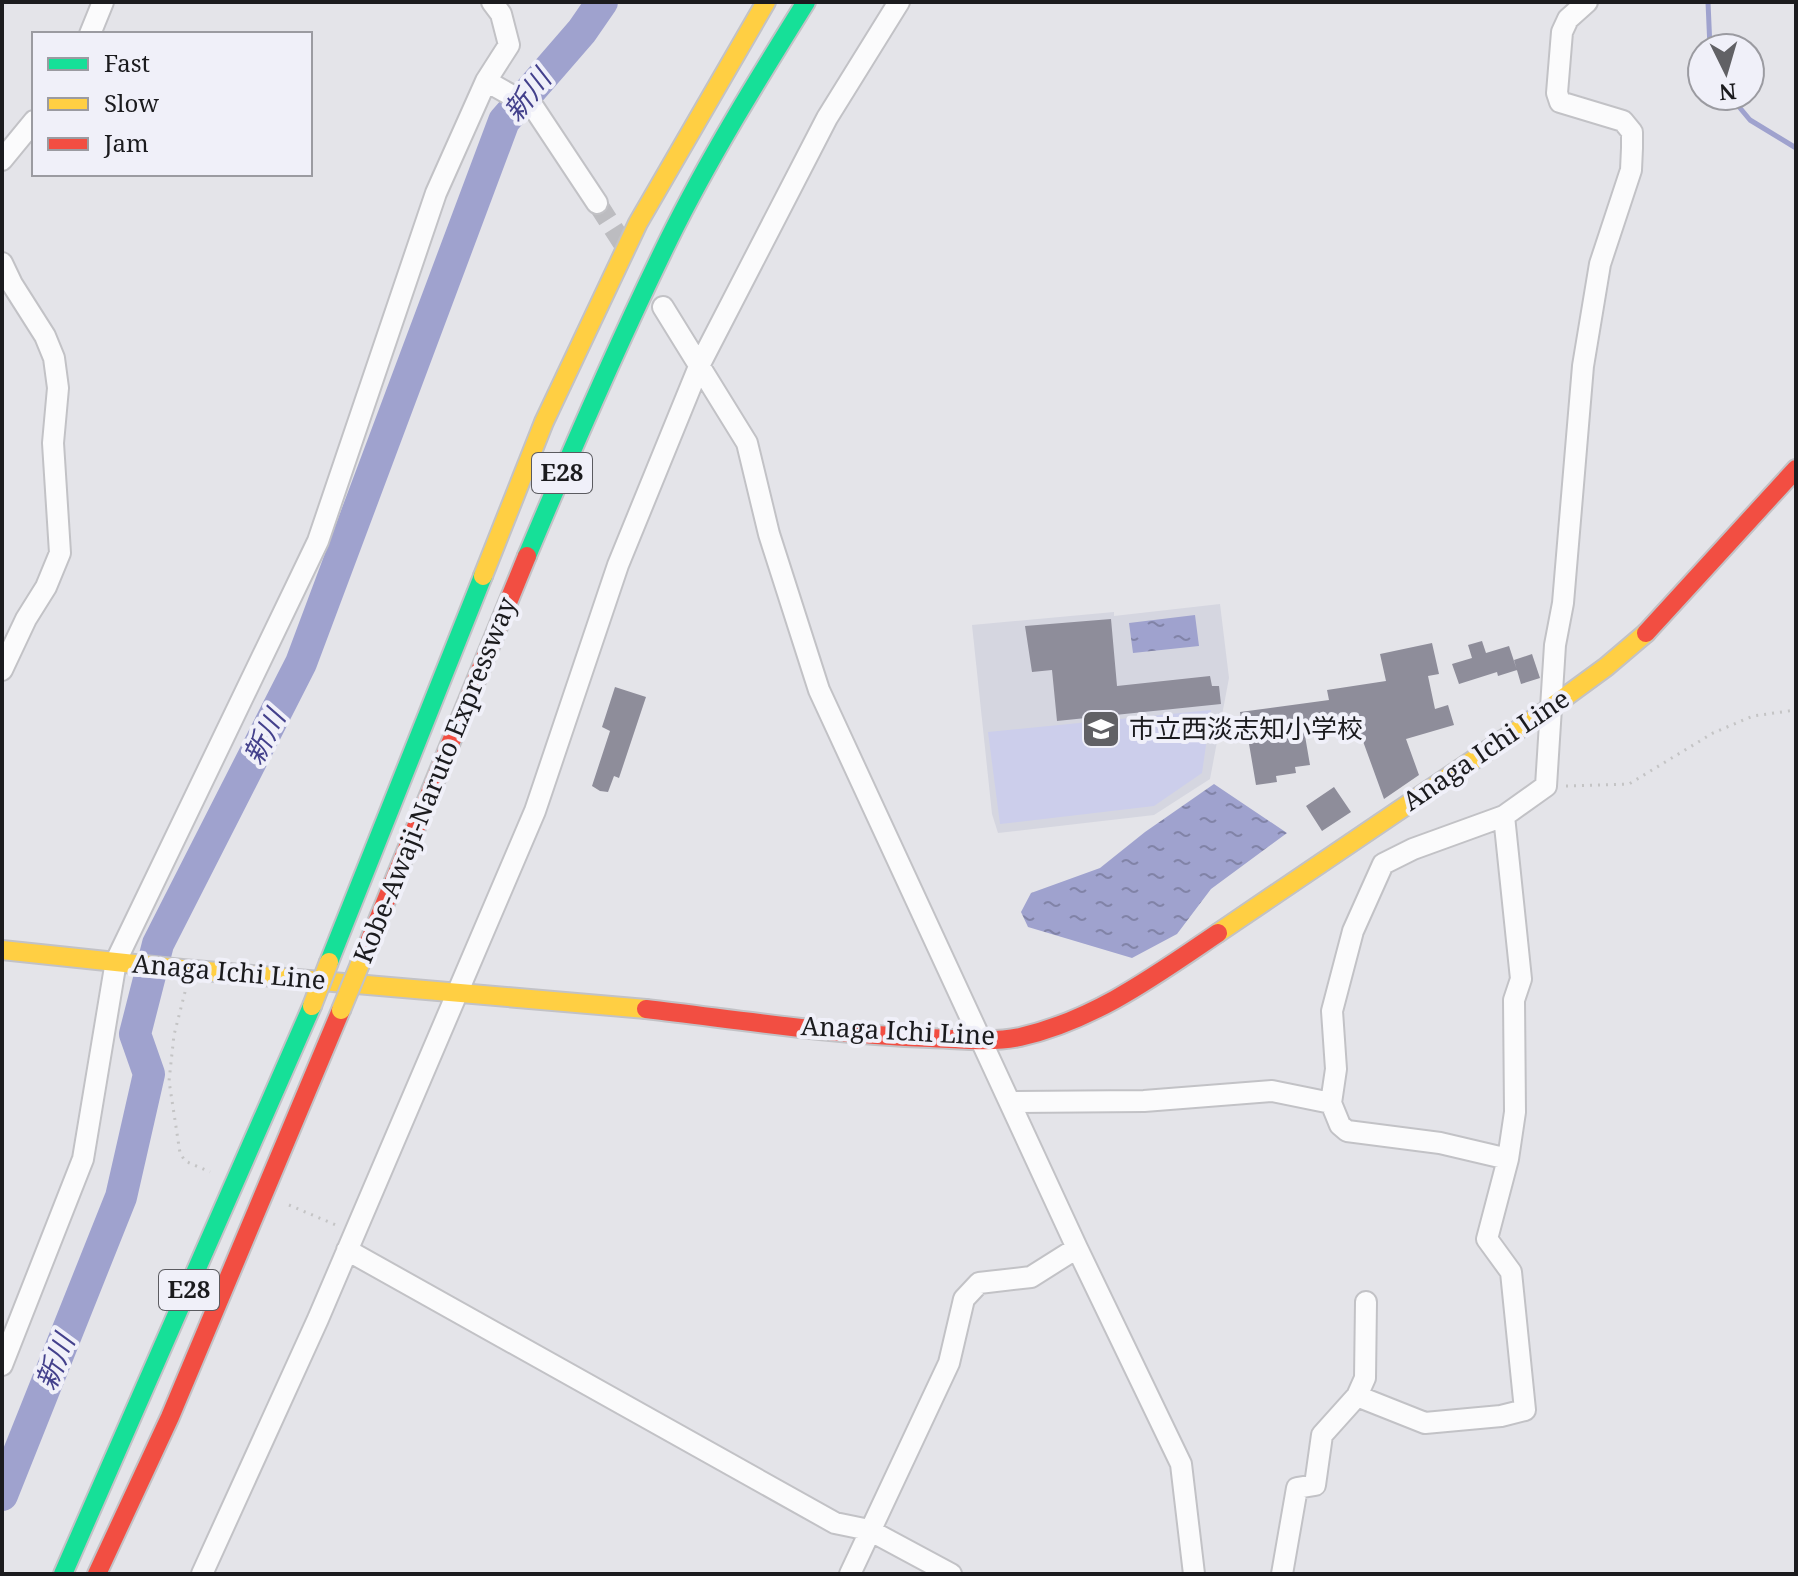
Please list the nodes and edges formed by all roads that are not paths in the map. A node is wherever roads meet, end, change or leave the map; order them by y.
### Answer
1 (103, 2) edge
2 (492, 2) edge
3 (766, 2) edge
4 (806, 2) edge
5 (899, 2) edge
6 (1587, 2) edge
7 (91, 32) edge
8 (486, 81) junction
9 (32, 123) edge
10 (2, 160) edge
11 (597, 203) tunnel mouth
12 (2, 263) edge
13 (7, 284) edge
14 (663, 307) dead end
15 (700, 364) junction
16 (1796, 469) edge
17 (2, 670) edge
18 (1550, 708) junction
19 (1504, 816) junction
20 (1350, 843) junction
21 (1383, 864) junction
22 (2, 950) edge
23 (124, 962) junction
24 (457, 993) junction
25 (982, 1040) junction
26 (1010, 1102) junction
27 (1331, 1103) junction
28 (1508, 1159) junction
29 (350, 1241) junction
30 (1077, 1248) junction
31 (1366, 1302) dead end
32 (2, 1365) edge
33 (1357, 1396) junction
34 (869, 1530) junction
35 (63, 1574) edge
36 (97, 1574) edge
37 (202, 1574) edge
38 (850, 1574) edge
39 (951, 1574) edge
40 (1194, 1574) edge
41 (1282, 1574) edge

1 - 7 street
2 - 8 street
3 - 35 main road, Kobe-Awaji-Naruto Expressway / E28, bridge
4 - 36 main road, Kobe-Awaji-Naruto Expressway / E28, bridge
5 - 15 street
6 - 18 street
8 - 11 street
8 - 23 street
9 - 10 street
12 - 13 street
13 - 17 street
14 - 15 street
15 - 24 street
15 - 25 street
16 - 18 main road, Anaga Ichi Line
18 - 19 street
18 - 20 main road, Anaga Ichi Line
19 - 21 street
19 - 28 street
20 - 21 street
20 - 25 main road, Anaga Ichi Line
21 - 27 street
22 - 23 main road, Anaga Ichi Line
23 - 24 main road, Anaga Ichi Line
23 - 32 street
24 - 25 main road, Anaga Ichi Line
24 - 29 street
25 - 26 street
26 - 27 street
26 - 30 street
27 - 28 street
28 - 33 street
29 - 34 street
29 - 37 street
30 - 34 street
30 - 40 street
31 - 33 street
33 - 41 street
34 - 38 street
34 - 39 street

